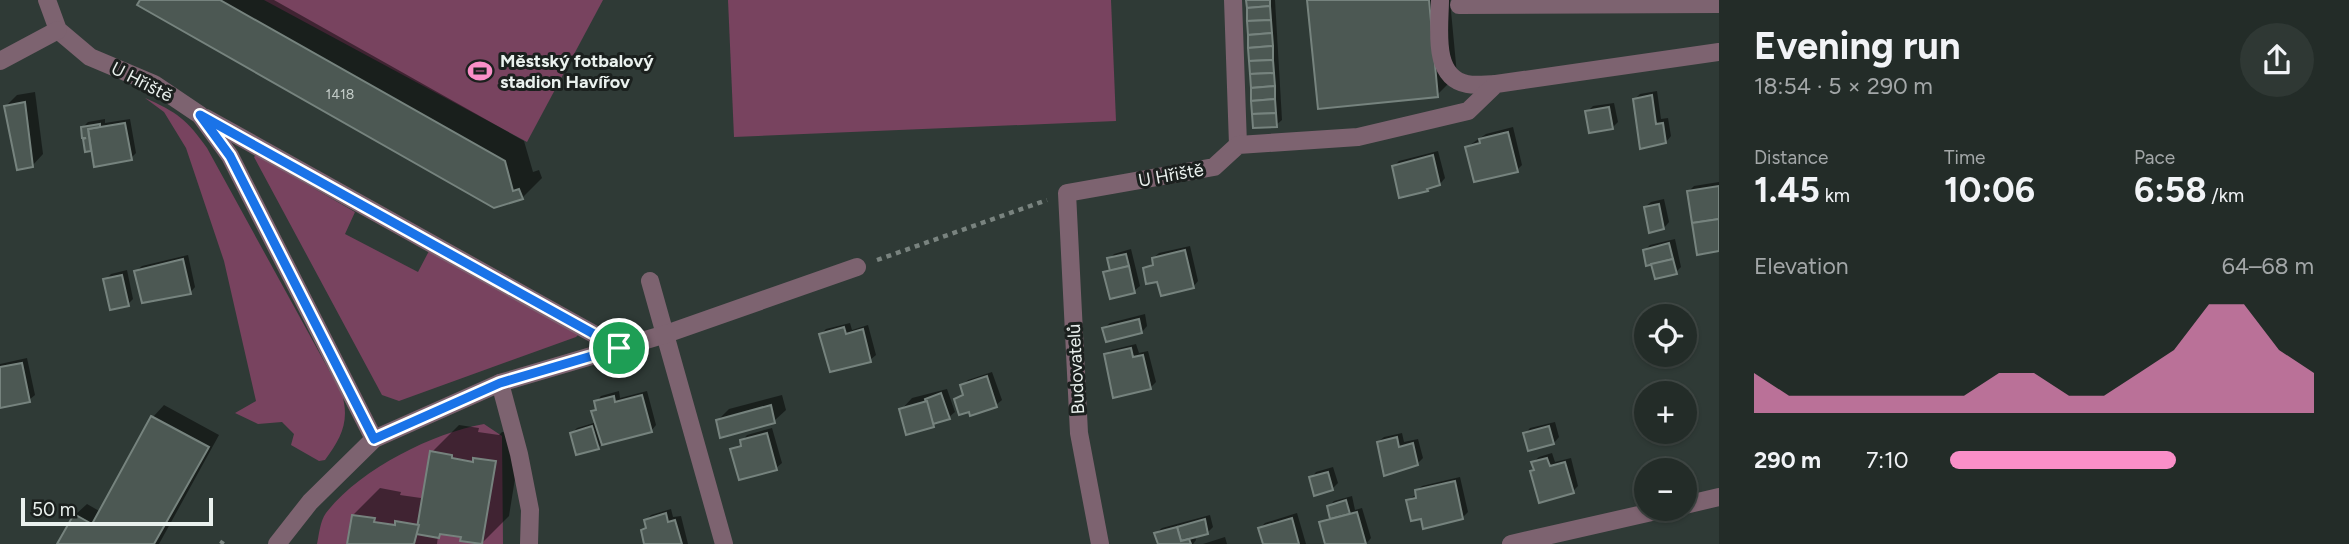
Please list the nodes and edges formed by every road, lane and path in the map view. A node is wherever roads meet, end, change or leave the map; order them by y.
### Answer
1 (47, 0) edge
2 (1233, 0) edge
3 (1440, 0) edge
4 (1719, 4) edge
5 (1458, 5) dead end
6 (58, 30) junction
7 (1719, 52) edge
8 (0, 61) edge
9 (1496, 84) junction
10 (200, 115) junction
11 (1238, 145) junction
12 (1067, 193) junction
13 (857, 267) joint
14 (650, 281) dead end
15 (666, 334) junction
16 (619, 348) junction
17 (500, 383) junction
18 (374, 439) junction
19 (1719, 497) edge
20 (1697, 502) edge
21 (1634, 516) edge
22 (277, 544) edge
23 (529, 544) edge
24 (724, 544) edge
25 (1100, 544) edge
26 (1511, 544) edge

1 - 6 street, U Hřiště
2 - 11 street
3 - 9 street
4 - 5 street
6 - 8 street
6 - 10 street, U Hřiště
7 - 9 street
9 - 11 street
10 - 16 street
10 - 18 street, U Hřiště
11 - 12 street, U Hřiště
12 - 13 path
12 - 25 street, Budovatelů
13 - 15 street
14 - 15 street
15 - 16 street
15 - 24 street
16 - 17 street
17 - 18 street
17 - 23 street
18 - 22 street
19 - 20 street
21 - 26 street

